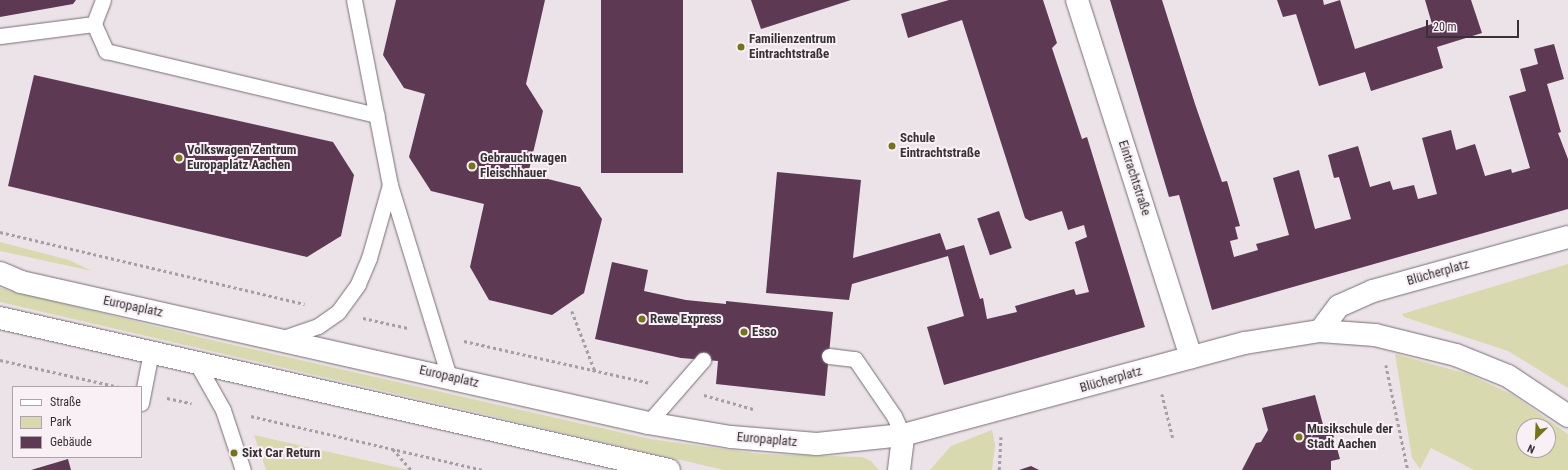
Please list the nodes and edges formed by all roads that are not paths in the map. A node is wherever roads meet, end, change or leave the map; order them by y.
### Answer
1 (103, 0) edge
2 (354, 0) edge
3 (1077, 0) edge
4 (94, 24) junction
5 (0, 36) edge
6 (376, 115) junction
7 (390, 185) junction
8 (1568, 237) edge
9 (0, 273) edge
10 (0, 318) edge
11 (1320, 331) junction
12 (280, 339) junction
13 (150, 352) junction
14 (829, 356) dead end
15 (1191, 357) junction
16 (703, 360) dead end
17 (196, 362) junction
18 (449, 377) junction
19 (142, 398) edge
20 (1568, 416) edge
21 (648, 423) junction
22 (903, 435) junction
23 (243, 470) edge
24 (669, 470) edge
25 (899, 470) edge

1 - 4 lane
2 - 6 lane
3 - 15 main road, Eintrachtstraße
4 - 5 lane
4 - 6 lane
6 - 7 lane
7 - 12 lane
7 - 18 lane
8 - 11 main road, Blücherplatz
9 - 12 main road, Europaplatz
10 - 13 main road
11 - 15 main road, Blücherplatz
11 - 20 main road, Blücherplatz
12 - 18 main road, Europaplatz
13 - 17 main road
13 - 19 lane
14 - 22 lane
15 - 22 main road, Blücherplatz
16 - 21 lane
17 - 23 lane
17 - 24 main road
18 - 21 main road, Europaplatz
21 - 22 main road, Europaplatz
22 - 25 main road

